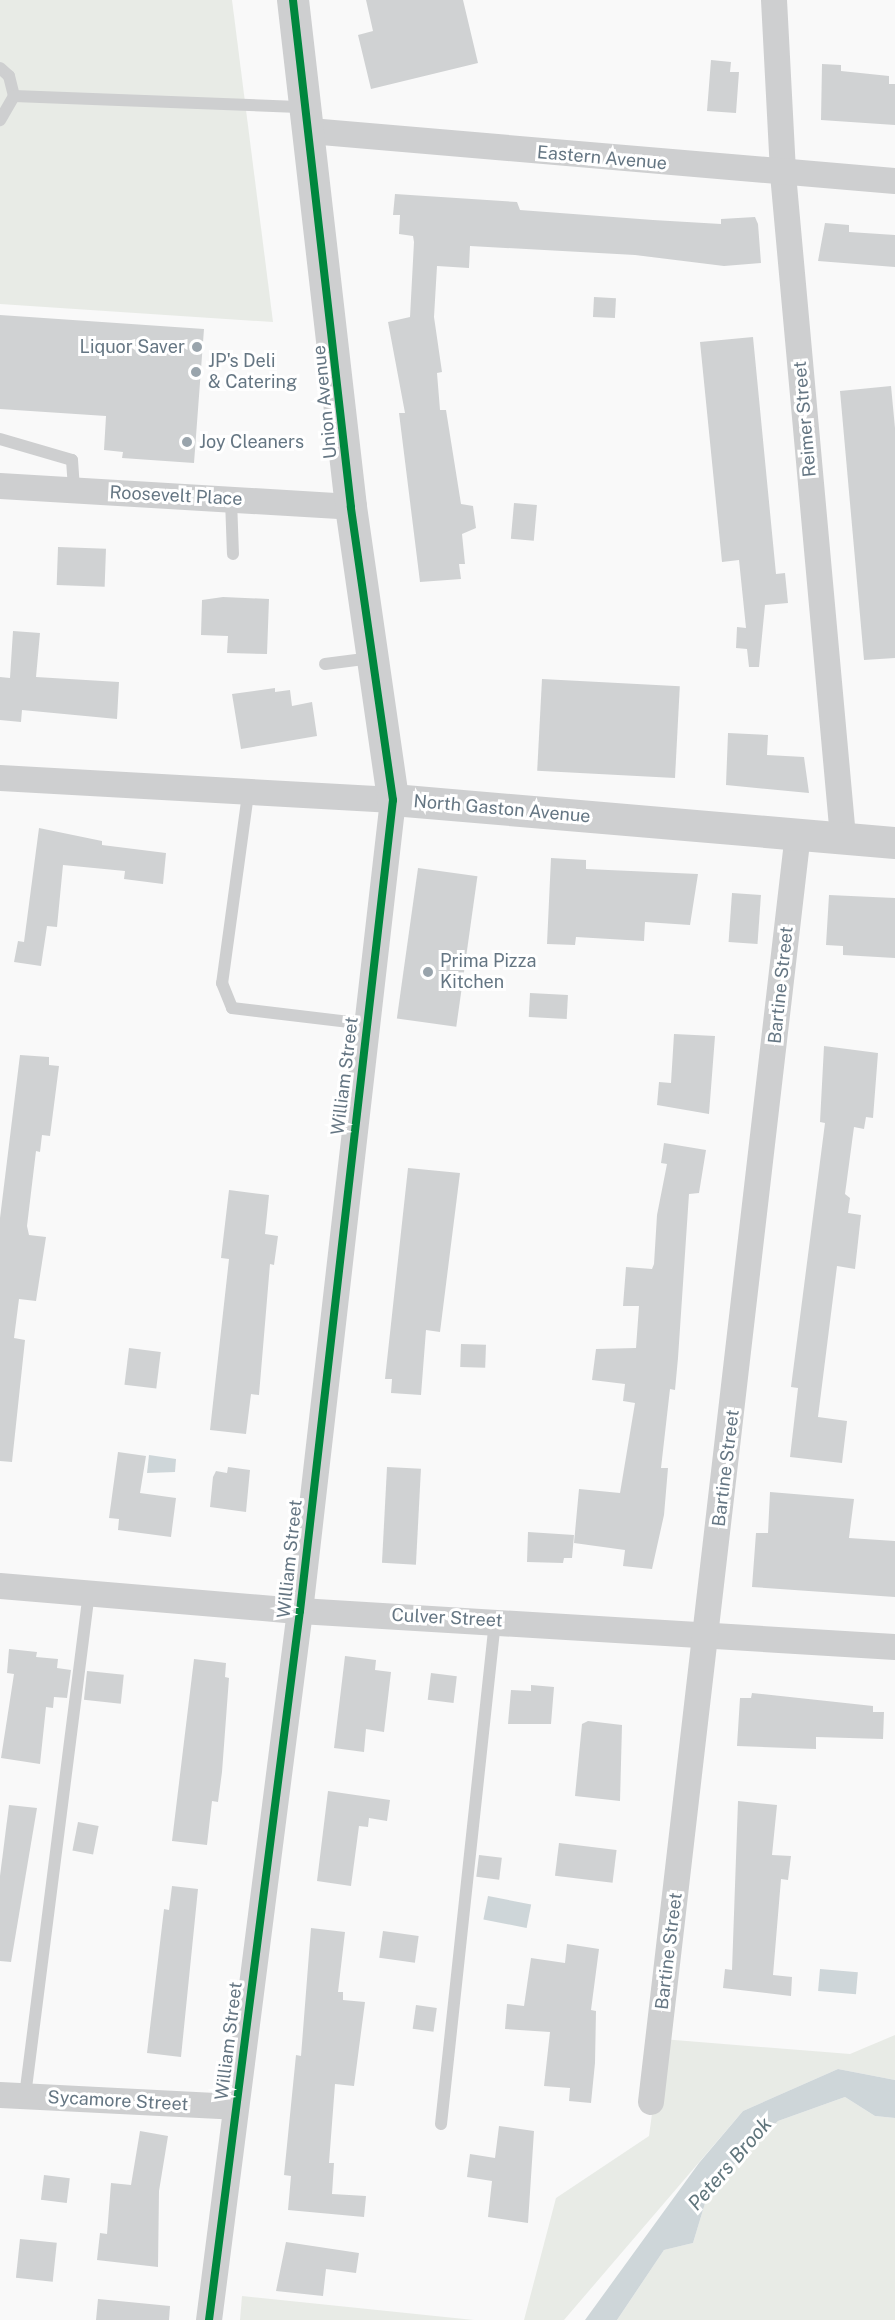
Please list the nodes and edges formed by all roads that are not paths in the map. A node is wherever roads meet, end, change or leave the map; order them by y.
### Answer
1 (293, 0) edge
2 (774, 0) edge
3 (0, 68) edge
4 (14, 96) junction
5 (308, 119) junction
6 (0, 120) edge
7 (783, 174) junction
8 (895, 181) edge
9 (0, 439) edge
10 (0, 486) edge
11 (74, 490) junction
12 (231, 500) junction
13 (351, 507) junction
14 (233, 554) dead end
15 (373, 658) junction
16 (325, 664) dead end
17 (0, 778) edge
18 (248, 794) junction
19 (393, 800) junction
20 (798, 834) junction
21 (843, 837) junction
22 (895, 843) edge
23 (366, 1024) junction
24 (0, 1586) edge
25 (89, 1592) junction
26 (300, 1611) junction
27 (495, 1621) junction
28 (707, 1632) junction
29 (895, 1647) edge
30 (12, 2095) edge
31 (651, 2102) dead end
32 (235, 2107) junction
33 (441, 2124) dead end
34 (209, 2320) edge

1 - 5 street, Union Avenue
2 - 7 street, Reimer Street
3 - 4 lane
4 - 5 lane
4 - 6 lane
5 - 7 street, Eastern Avenue
5 - 13 street, Union Avenue
7 - 8 street, Eastern Avenue
7 - 21 street, Reimer Street
9 - 11 lane
10 - 11 street, Roosevelt Place
11 - 12 street, Roosevelt Place
12 - 13 street, Roosevelt Place
12 - 14 lane
13 - 15 street, Union Avenue
15 - 16 lane
15 - 19 street, Union Avenue
17 - 18 street, North Gaston Avenue
18 - 19 street, North Gaston Avenue
18 - 23 lane
19 - 20 street, North Gaston Avenue
19 - 23 street, William Street
20 - 21 street, North Gaston Avenue
20 - 28 street, Bartine Street
21 - 22 street, North Gaston Avenue
23 - 26 street, William Street
24 - 25 street, Culver Street
25 - 26 street, Culver Street
25 - 30 lane
26 - 27 street, Culver Street
26 - 32 street, William Street
27 - 28 street, Culver Street
27 - 33 lane
28 - 29 street, Culver Street
28 - 31 street, Bartine Street
30 - 32 street, Sycamore Street
32 - 34 street, William Street

